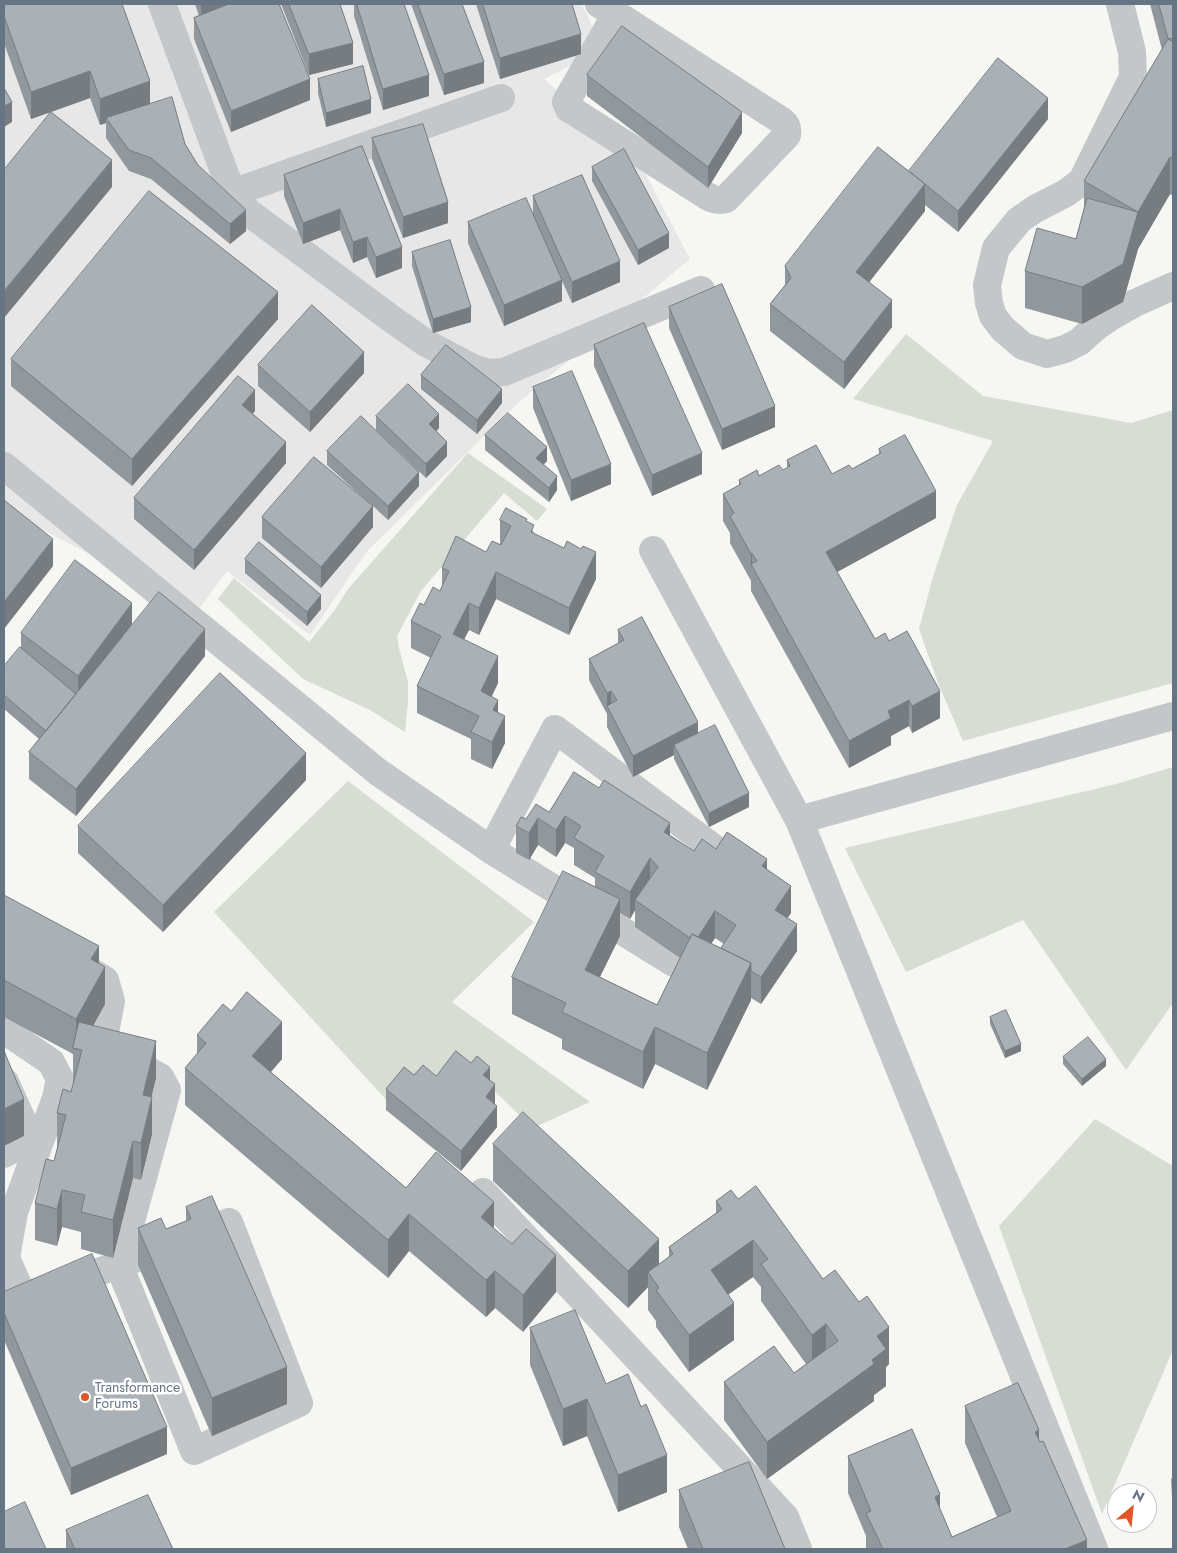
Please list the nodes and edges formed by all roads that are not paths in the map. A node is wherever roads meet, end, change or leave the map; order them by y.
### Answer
1 (162, 4) edge
2 (1120, 4) edge
3 (607, 9) edge
4 (501, 98) dead end
5 (232, 193) junction
6 (1173, 286) edge
7 (701, 290) dead end
8 (4, 466) edge
9 (653, 550) dead end
10 (1173, 716) edge
11 (799, 820) junction
12 (715, 849) edge
13 (491, 850) junction
14 (54, 951) edge
15 (674, 963) dead end
16 (4, 1030) edge
17 (82, 1055) junction
18 (4, 1082) edge
19 (4, 1154) edge
20 (483, 1192) edge
21 (119, 1265) junction
22 (13, 1300) edge
23 (798, 1549) edge
24 (1094, 1549) edge

1 - 5 street
2 - 6 street
3 - 3 street
4 - 5 street
5 - 7 street
8 - 13 street
9 - 11 street
10 - 11 street
11 - 24 street
12 - 13 street
13 - 15 street
14 - 17 street
16 - 17 street
17 - 21 street
17 - 22 street
18 - 19 street
20 - 23 street
21 - 21 street
21 - 22 street

